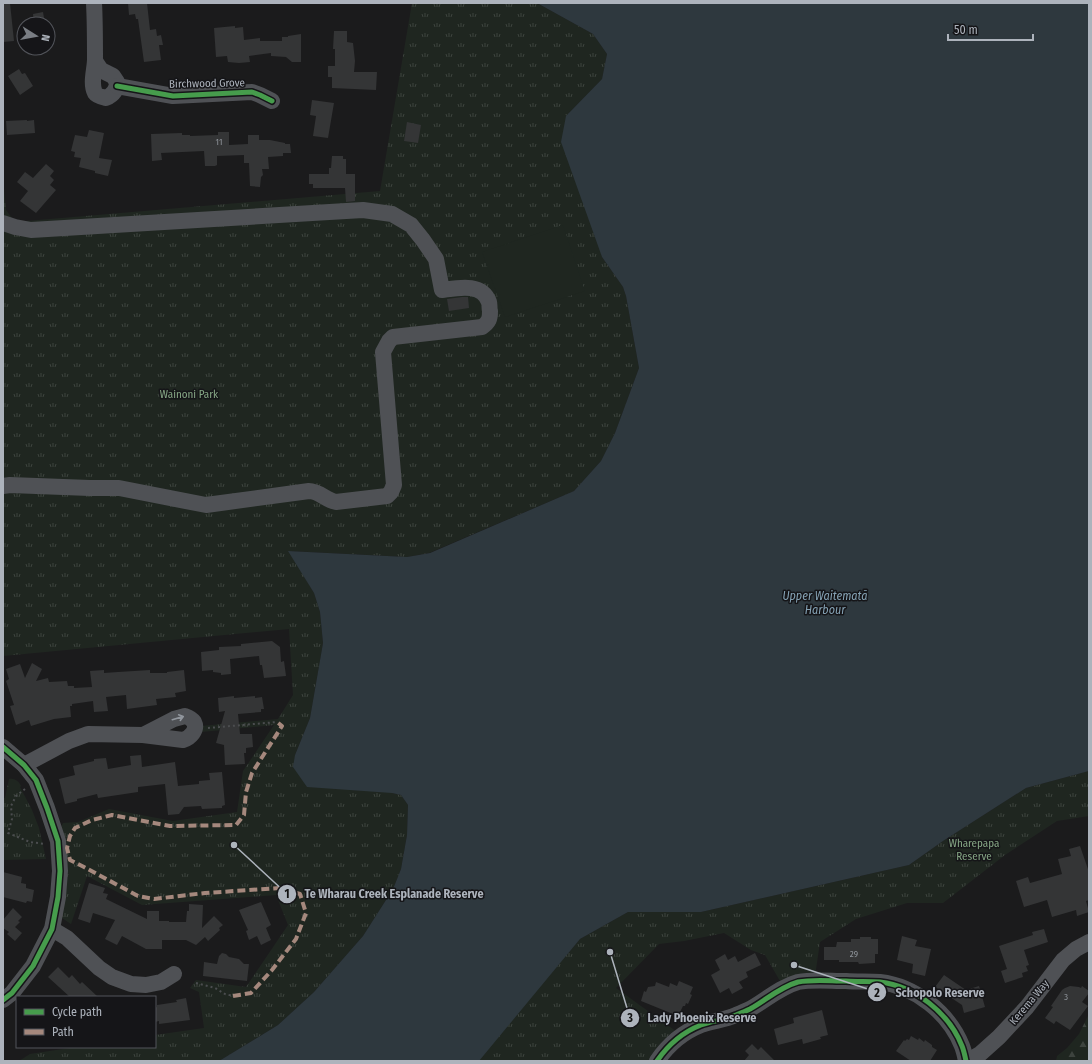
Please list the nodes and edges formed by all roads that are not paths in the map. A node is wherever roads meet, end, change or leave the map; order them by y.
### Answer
1 (94, 3) edge
2 (95, 61) junction
3 (117, 86) junction
4 (272, 101) dead end
5 (3, 223) edge
6 (3, 486) edge
7 (143, 735) dead end
8 (3, 747) edge
9 (24, 765) junction
10 (52, 929) junction
11 (1089, 942) edge
12 (174, 974) dead end
13 (3, 1000) edge
14 (657, 1061) edge
15 (967, 1061) edge

1 - 2 street
2 - 3 street
2 - 3 street
3 - 4 street, Birchwood Grove
5 - 6 street
7 - 9 street
8 - 9 street
9 - 10 street
10 - 12 street
10 - 13 street
11 - 15 street, Kerema Way
14 - 15 street

